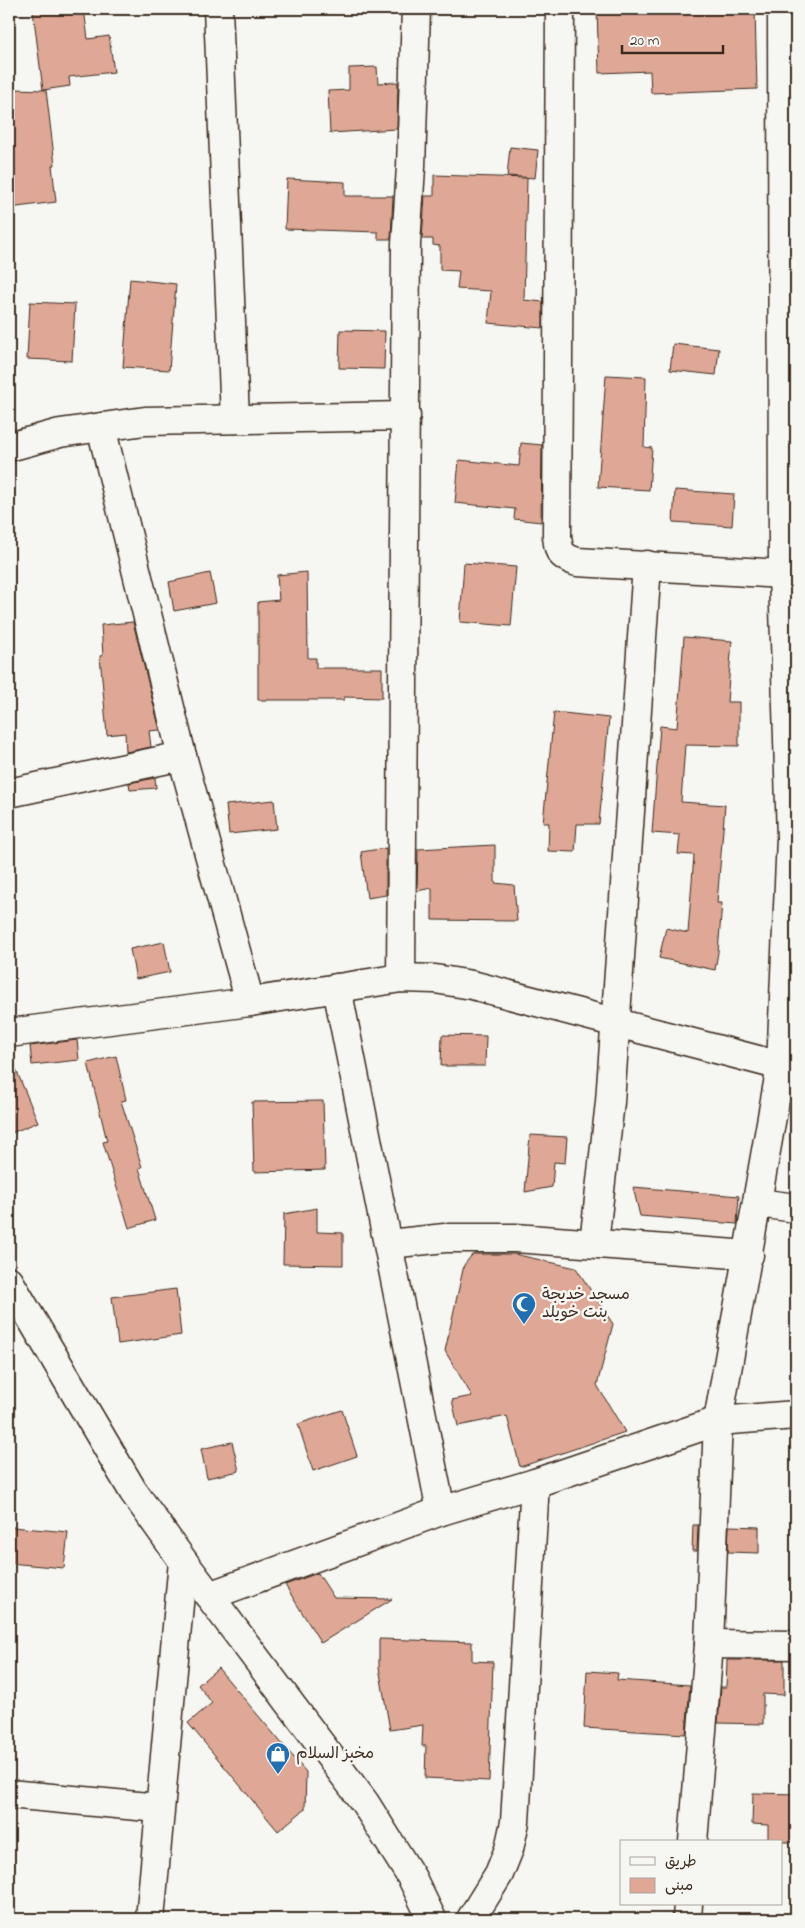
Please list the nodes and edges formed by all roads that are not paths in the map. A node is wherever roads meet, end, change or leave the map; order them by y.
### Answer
1 (218, 9) edge
2 (416, 9) edge
3 (560, 9) edge
4 (782, 9) edge
5 (406, 416) junction
6 (235, 419) junction
7 (101, 427) junction
8 (9, 447) edge
9 (790, 535) edge
10 (647, 565) junction
11 (783, 574) junction
12 (182, 756) junction
13 (9, 793) edge
14 (793, 838) edge
15 (401, 978) junction
16 (338, 988) junction
17 (250, 1002) junction
18 (615, 1021) junction
19 (9, 1033) edge
20 (781, 1066) junction
21 (758, 1203) junction
22 (796, 1208) edge
23 (594, 1243) junction
24 (389, 1244) junction
25 (749, 1255) junction
26 (9, 1281) edge
27 (796, 1415) edge
28 (718, 1422) junction
29 (535, 1483) junction
30 (441, 1511) junction
31 (183, 1561) junction
32 (209, 1596) junction
33 (710, 1644) junction
34 (796, 1645) edge
35 (9, 1794) edge
36 (159, 1808) junction
37 (693, 1840) edge
38 (688, 1906) edge
39 (150, 1919) edge
40 (432, 1919) edge
41 (471, 1919) edge
42 (687, 1919) edge

1 - 6 street
2 - 5 street
3 - 10 street
4 - 9 street
5 - 6 street
5 - 15 street
6 - 7 street
7 - 8 street
7 - 12 street
9 - 11 street
10 - 11 street
10 - 18 street
11 - 14 street
12 - 13 street
12 - 17 street
14 - 20 street
15 - 16 street
15 - 18 street
16 - 17 street
16 - 24 street
17 - 19 street
18 - 20 street
18 - 23 street
20 - 21 street
21 - 22 street
21 - 25 street
23 - 24 street
23 - 25 street
24 - 30 street
25 - 28 street
26 - 31 street
27 - 28 street
28 - 29 street
28 - 33 street
29 - 30 street
29 - 41 street
30 - 32 street
31 - 32 street
31 - 36 street
32 - 40 street
33 - 34 street
33 - 37 street
35 - 36 street
36 - 39 street
38 - 42 street

